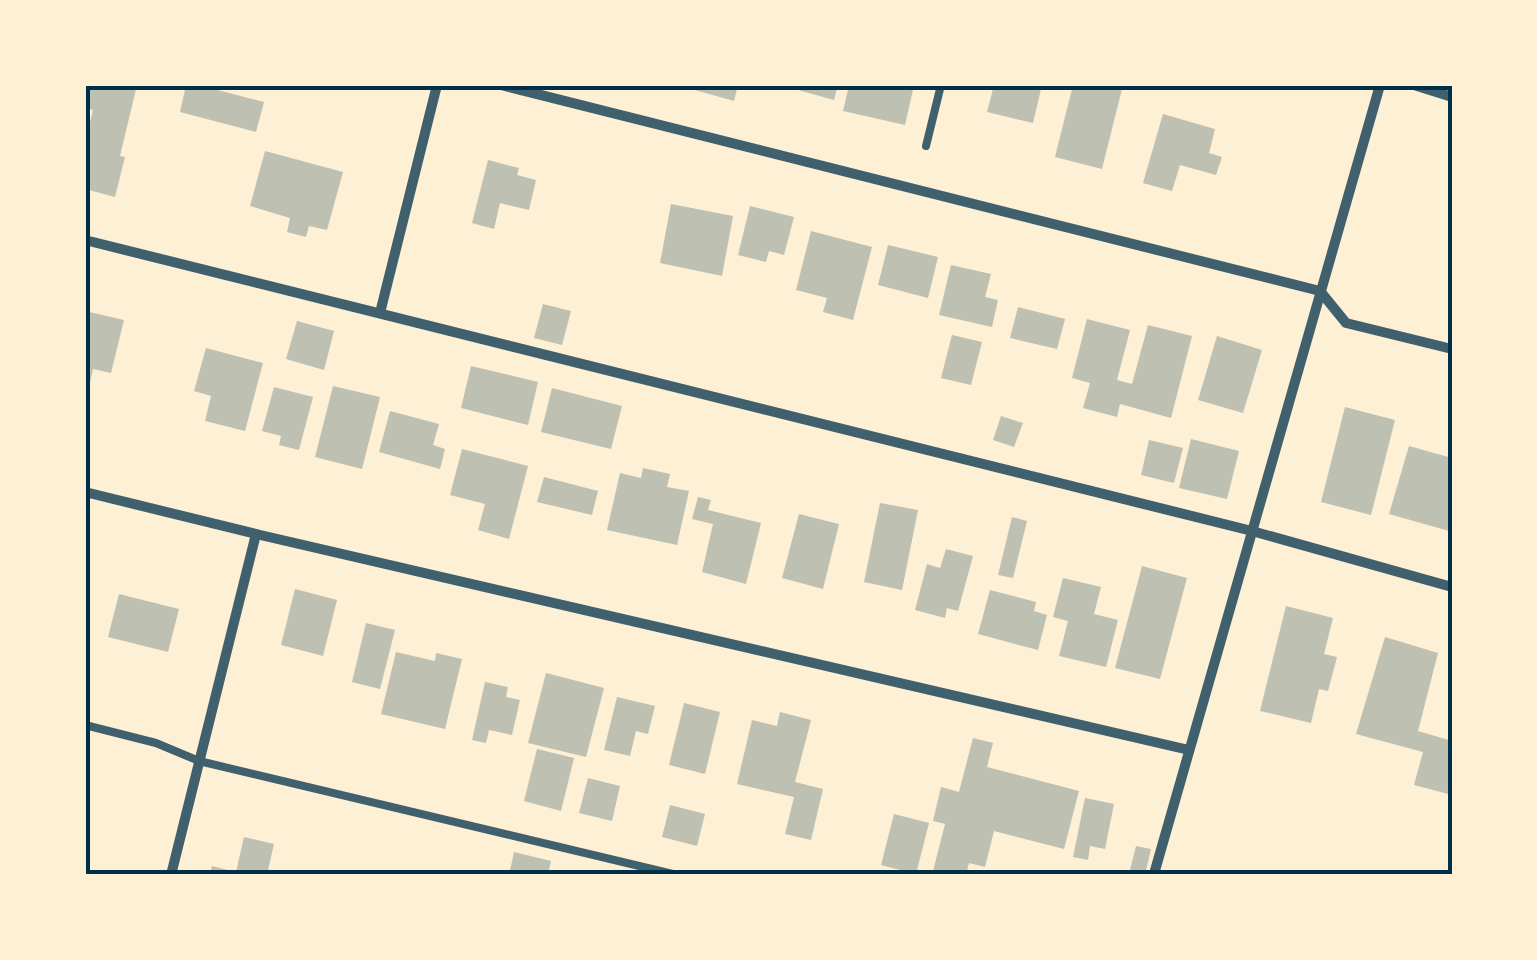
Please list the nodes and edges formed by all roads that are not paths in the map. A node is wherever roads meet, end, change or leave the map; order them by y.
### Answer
1 (437, 85) edge
2 (502, 85) edge
3 (941, 85) edge
4 (1380, 85) edge
5 (1414, 85) edge
6 (1452, 97) edge
7 (926, 146) dead end
8 (85, 240) edge
9 (1320, 291) junction
10 (380, 313) junction
11 (1452, 349) edge
12 (85, 492) edge
13 (1252, 531) junction
14 (256, 534) junction
15 (1452, 587) edge
16 (85, 725) edge
17 (1189, 750) junction
18 (199, 761) junction
19 (1154, 874) edge
20 (172, 875) edge
21 (677, 875) edge

1 - 10 street
2 - 9 street
3 - 7 lane
4 - 9 street
5 - 6 street
8 - 10 street
9 - 11 street
9 - 13 street
10 - 13 street
12 - 14 street
13 - 15 street
13 - 17 street
14 - 17 street
14 - 18 street
16 - 18 lane
17 - 19 street
18 - 20 street
18 - 21 lane

